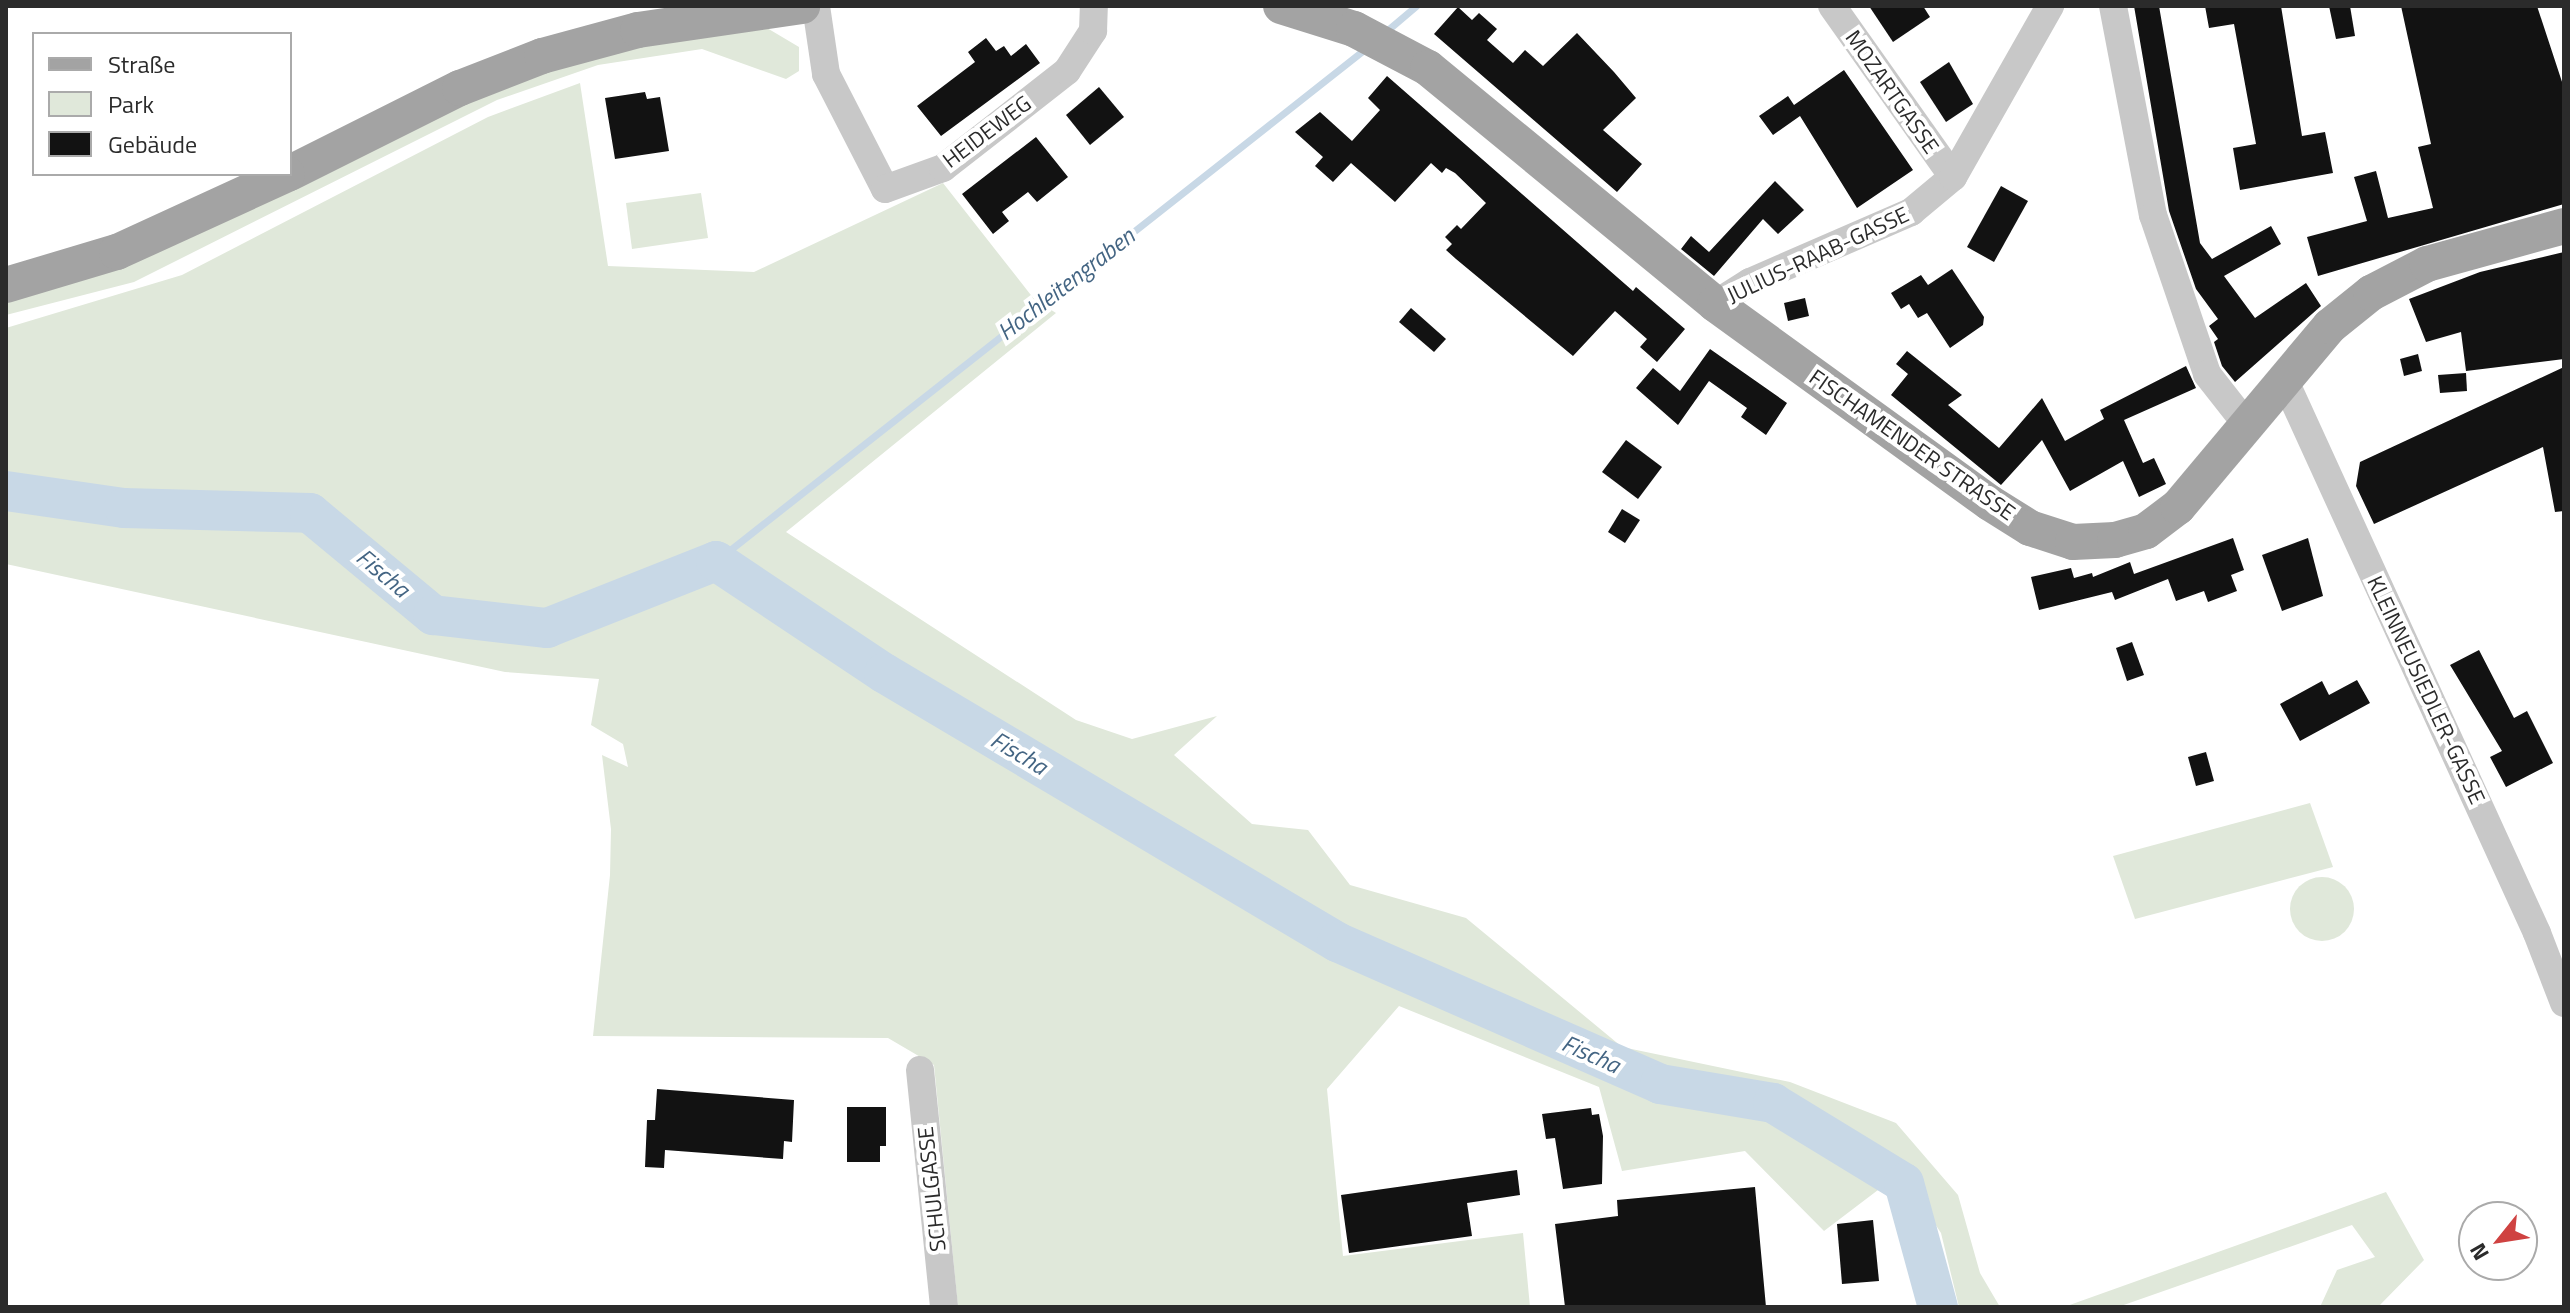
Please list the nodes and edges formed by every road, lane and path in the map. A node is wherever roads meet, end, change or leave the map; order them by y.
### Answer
1 (802, 6) edge
2 (816, 6) edge
3 (1094, 6) edge
4 (1281, 6) edge
5 (1832, 6) edge
6 (2050, 6) edge
7 (2113, 6) edge
8 (292, 171) edge
9 (282, 176) edge
10 (1953, 177) junction
11 (2564, 226) edge
12 (6, 285) edge
13 (1715, 304) junction
14 (2284, 379) junction
15 (2247, 425) junction
16 (2551, 932) edge
17 (2564, 1003) edge
18 (920, 1070) dead end
19 (944, 1307) edge

1 - 8 main road
2 - 3 street, HEIDEWEG
4 - 13 main road, FISCHAMENDER STRASSE
5 - 10 street, MOZARTGASSE
6 - 10 street, JULIUS-RAAB-GASSE
7 - 15 street
9 - 12 main road
10 - 13 street, JULIUS-RAAB-GASSE
11 - 14 main road, FISCHAMENDER STRASSE
13 - 15 main road, FISCHAMENDER STRASSE
14 - 15 main road, FISCHAMENDER STRASSE
14 - 16 street, KLEINNEUSIEDLER-GASSE
16 - 17 street, KLEINNEUSIEDLER-GASSE
18 - 19 street, SCHULGASSE

